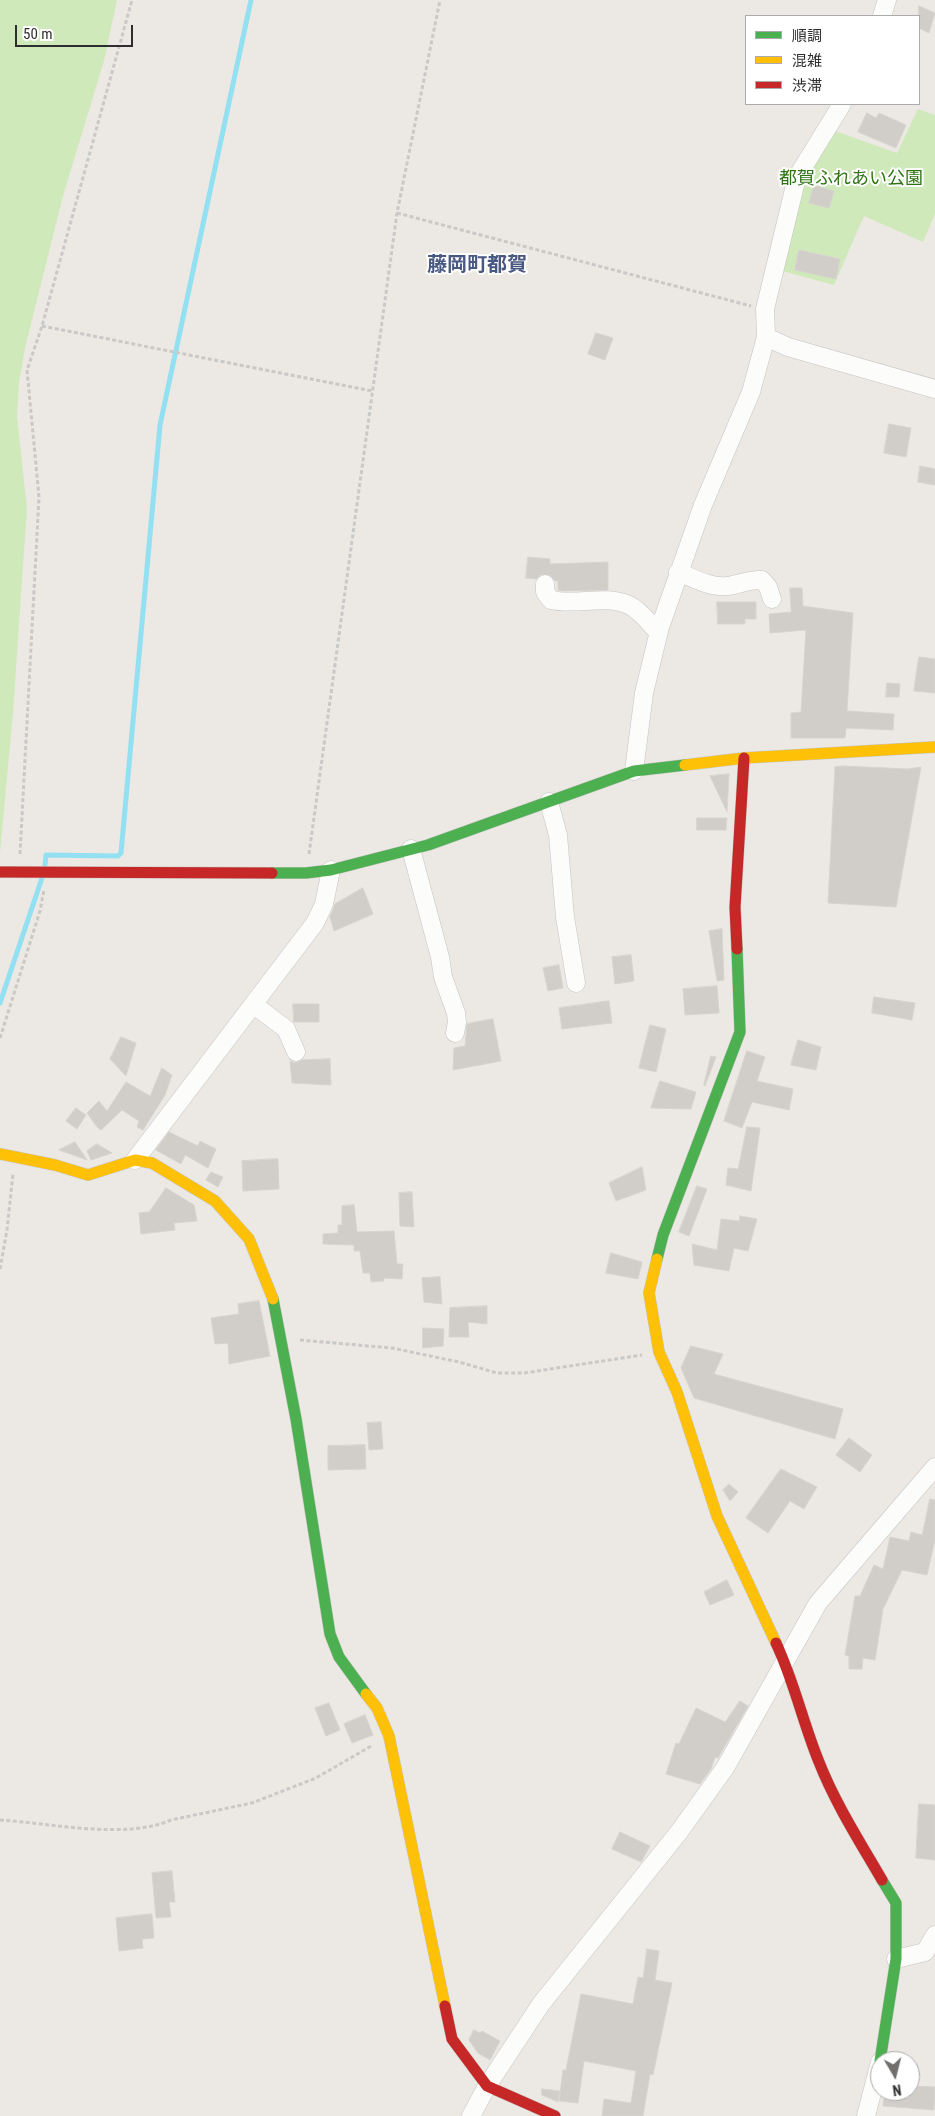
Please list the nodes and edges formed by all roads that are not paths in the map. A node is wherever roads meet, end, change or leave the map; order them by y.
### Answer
1 (887, 0) edge
2 (882, 15) edge
3 (839, 106) edge
4 (766, 337) junction
5 (935, 389) edge
6 (678, 572) junction
7 (545, 584) dead end
8 (772, 599) dead end
9 (658, 632) junction
10 (935, 747) edge
11 (744, 758) junction
12 (634, 771) junction
13 (549, 802) junction
14 (411, 849) junction
15 (331, 870) junction
16 (0, 872) edge
17 (576, 983) dead end
18 (254, 1005) junction
19 (455, 1033) dead end
20 (296, 1052) dead end
21 (0, 1154) edge
22 (135, 1160) junction
23 (935, 1467) edge
24 (785, 1663) junction
25 (935, 1935) edge
26 (896, 1959) junction
27 (882, 2051) edge
28 (487, 2086) junction
29 (870, 2100) edge
30 (471, 2116) edge
31 (555, 2116) edge
32 (866, 2116) edge

1 - 2 street
3 - 4 street
4 - 5 street
4 - 6 street
6 - 8 street
6 - 9 street
7 - 9 street
9 - 12 street
10 - 11 street
11 - 12 street
11 - 24 street
12 - 13 street
13 - 14 street
13 - 17 street
14 - 15 street
14 - 19 street
15 - 16 street
15 - 18 street
18 - 20 street
18 - 22 street
21 - 22 street
22 - 28 street
23 - 24 street
24 - 26 street
24 - 28 street
25 - 26 street
26 - 27 street
28 - 30 street
28 - 31 street
29 - 32 street

